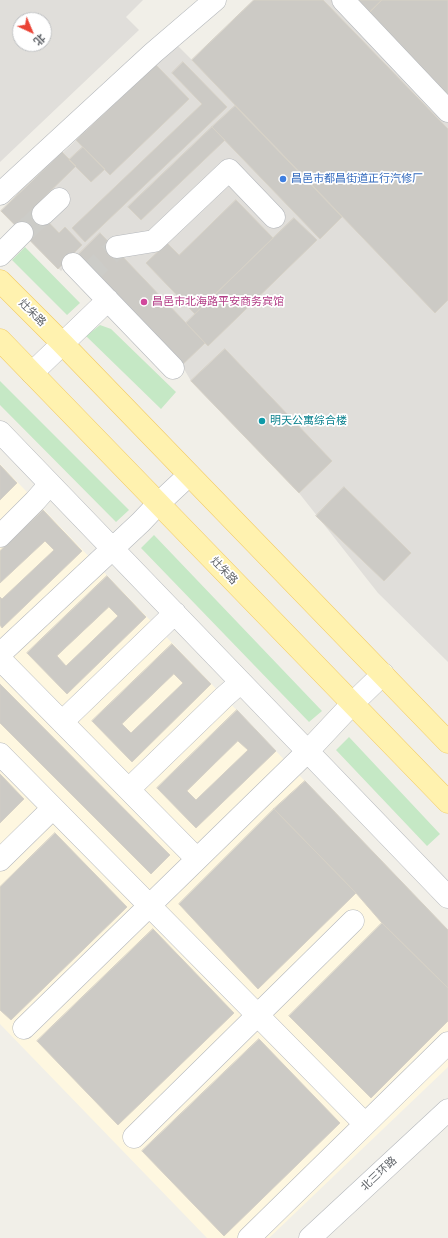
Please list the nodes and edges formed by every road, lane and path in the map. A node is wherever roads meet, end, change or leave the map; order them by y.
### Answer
1 (215, 0) edge
2 (343, 0) edge
3 (448, 111) edge
4 (0, 194) edge
5 (59, 199) dead end
6 (43, 214) tunnel mouth
7 (274, 217) dead end
8 (22, 233) tunnel mouth
9 (117, 247) tunnel mouth
10 (0, 255) edge
11 (72, 264) dead end
12 (0, 281) edge
13 (108, 300) junction
14 (0, 340) edge
15 (62, 343) junction
16 (173, 368) dead end
17 (32, 373) junction
18 (0, 432) edge
19 (189, 475) junction
20 (50, 484) junction
21 (158, 504) junction
22 (0, 536) edge
23 (113, 549) junction
24 (175, 613) junction
25 (0, 654) edge
26 (0, 659) edge
27 (383, 674) junction
28 (241, 682) junction
29 (352, 704) junction
30 (62, 722) junction
31 (448, 742) edge
32 (308, 751) junction
33 (0, 754) edge
34 (128, 789) junction
35 (448, 802) edge
36 (53, 808) junction
37 (197, 859) junction
38 (0, 860) edge
39 (448, 897) edge
40 (150, 906) junction
41 (353, 921) dead end
42 (257, 1015) junction
43 (24, 1028) dead end
44 (448, 1044) edge
45 (448, 1110) edge
46 (365, 1124) junction
47 (134, 1137) dead end
48 (249, 1238) edge
49 (310, 1238) edge

1 - 4 lane
2 - 3 lane
5 - 6 lane
7 - 9 lane
8 - 10 lane
11 - 13 lane
12 - 15 main road, 灶朱路
13 - 15 lane
13 - 16 lane
14 - 17 main road, 灶朱路
15 - 17 lane
15 - 19 main road, 灶朱路
17 - 21 main road, 灶朱路
18 - 20 lane
19 - 21 lane
19 - 27 main road, 灶朱路
20 - 22 lane
20 - 23 lane
21 - 23 lane
21 - 29 main road, 灶朱路
23 - 24 lane
23 - 25 lane
24 - 28 lane
24 - 30 lane
26 - 30 lane
27 - 29 lane
27 - 31 main road, 灶朱路
28 - 32 lane
28 - 34 lane
29 - 32 lane
29 - 35 main road, 灶朱路
30 - 34 lane
32 - 37 lane
32 - 39 lane
33 - 36 lane
34 - 37 lane
36 - 38 lane
36 - 40 lane
37 - 40 lane
40 - 42 lane
40 - 43 lane
41 - 42 lane
42 - 46 lane
42 - 47 lane
44 - 46 lane
45 - 49 lane, 北三环路
46 - 48 lane

